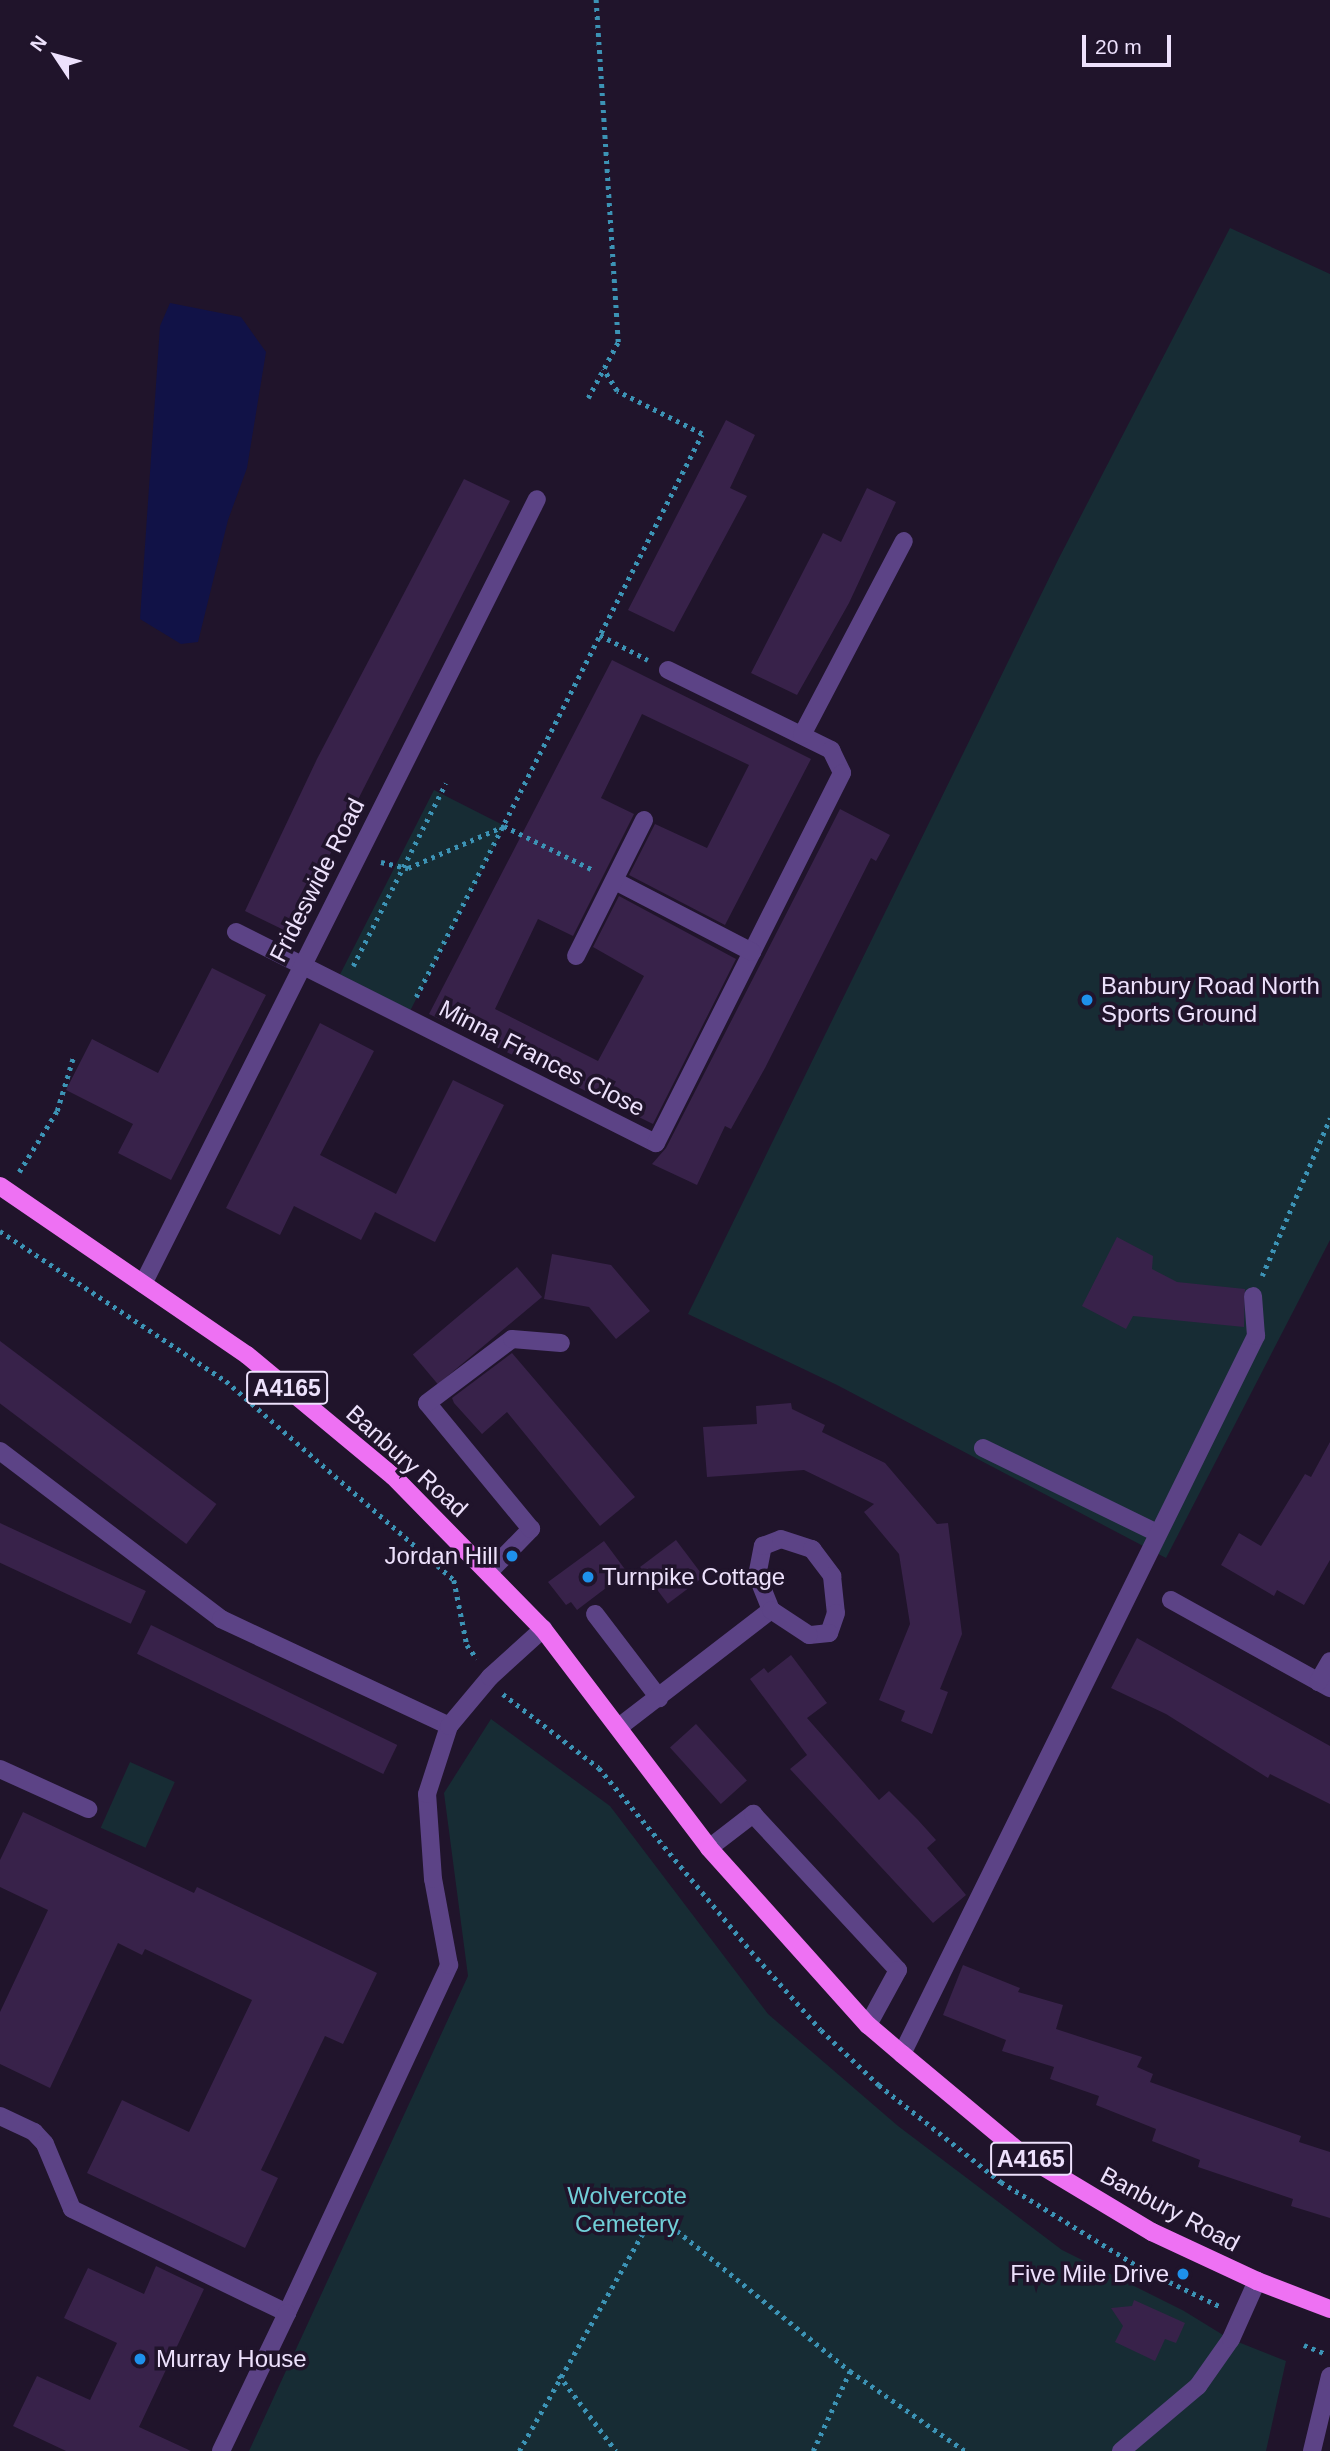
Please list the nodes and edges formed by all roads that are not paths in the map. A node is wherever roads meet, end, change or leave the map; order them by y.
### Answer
1 (537, 499) dead end
2 (904, 541) dead end
3 (668, 670) road end
4 (802, 736) junction
5 (644, 820) dead end
6 (615, 881) junction
7 (236, 932) dead end
8 (752, 952) junction
9 (576, 956) dead end
10 (302, 965) junction
11 (2, 1187) edge
12 (143, 1284) junction
13 (1253, 1296) road end
14 (561, 1343) dead end
15 (983, 1448) dead end
16 (0, 1451) edge
17 (1155, 1532) junction
18 (490, 1571) junction
19 (1171, 1600) dead end
20 (771, 1610) junction
21 (596, 1614) dead end
22 (543, 1629) junction
23 (1330, 1661) edge
24 (1324, 1685) edge
25 (659, 1698) junction
26 (449, 1726) junction
27 (619, 1727) junction
28 (0, 1769) edge
29 (88, 1809) dead end
30 (709, 1848) junction
31 (869, 2025) junction
32 (902, 2054) junction
33 (0, 2116) edge
34 (1257, 2281) junction
35 (1330, 2309) edge
36 (287, 2313) junction
37 (1330, 2376) edge
38 (221, 2451) edge
39 (1121, 2451) edge
40 (1312, 2451) edge

1 - 10 street, Frideswide Road
2 - 4 street
3 - 4 street
4 - 8 street
5 - 6 street
6 - 8 street
6 - 9 street
7 - 10 street, Minna Frances Close
8 - 10 street, Minna Frances Close
10 - 12 street, Frideswide Road
11 - 12 main road, Banbury Road / A4165
12 - 18 main road, Banbury Road / A4165
13 - 17 street
14 - 18 street
15 - 17 street
16 - 26 street
17 - 32 street
18 - 22 main road, Banbury Road / A4165
19 - 24 street
20 - 20 street
20 - 25 street
21 - 25 street
22 - 26 street
22 - 27 main road, Banbury Road / A4165
23 - 24 street
25 - 27 street
26 - 36 street
27 - 30 main road, Banbury Road / A4165
28 - 29 street
30 - 31 main road, Banbury Road / A4165
30 - 31 street
31 - 32 main road, Banbury Road / A4165
32 - 34 main road, Banbury Road / A4165
33 - 36 street
34 - 35 main road, Banbury Road / A4165
34 - 39 street
36 - 38 street
37 - 40 street

